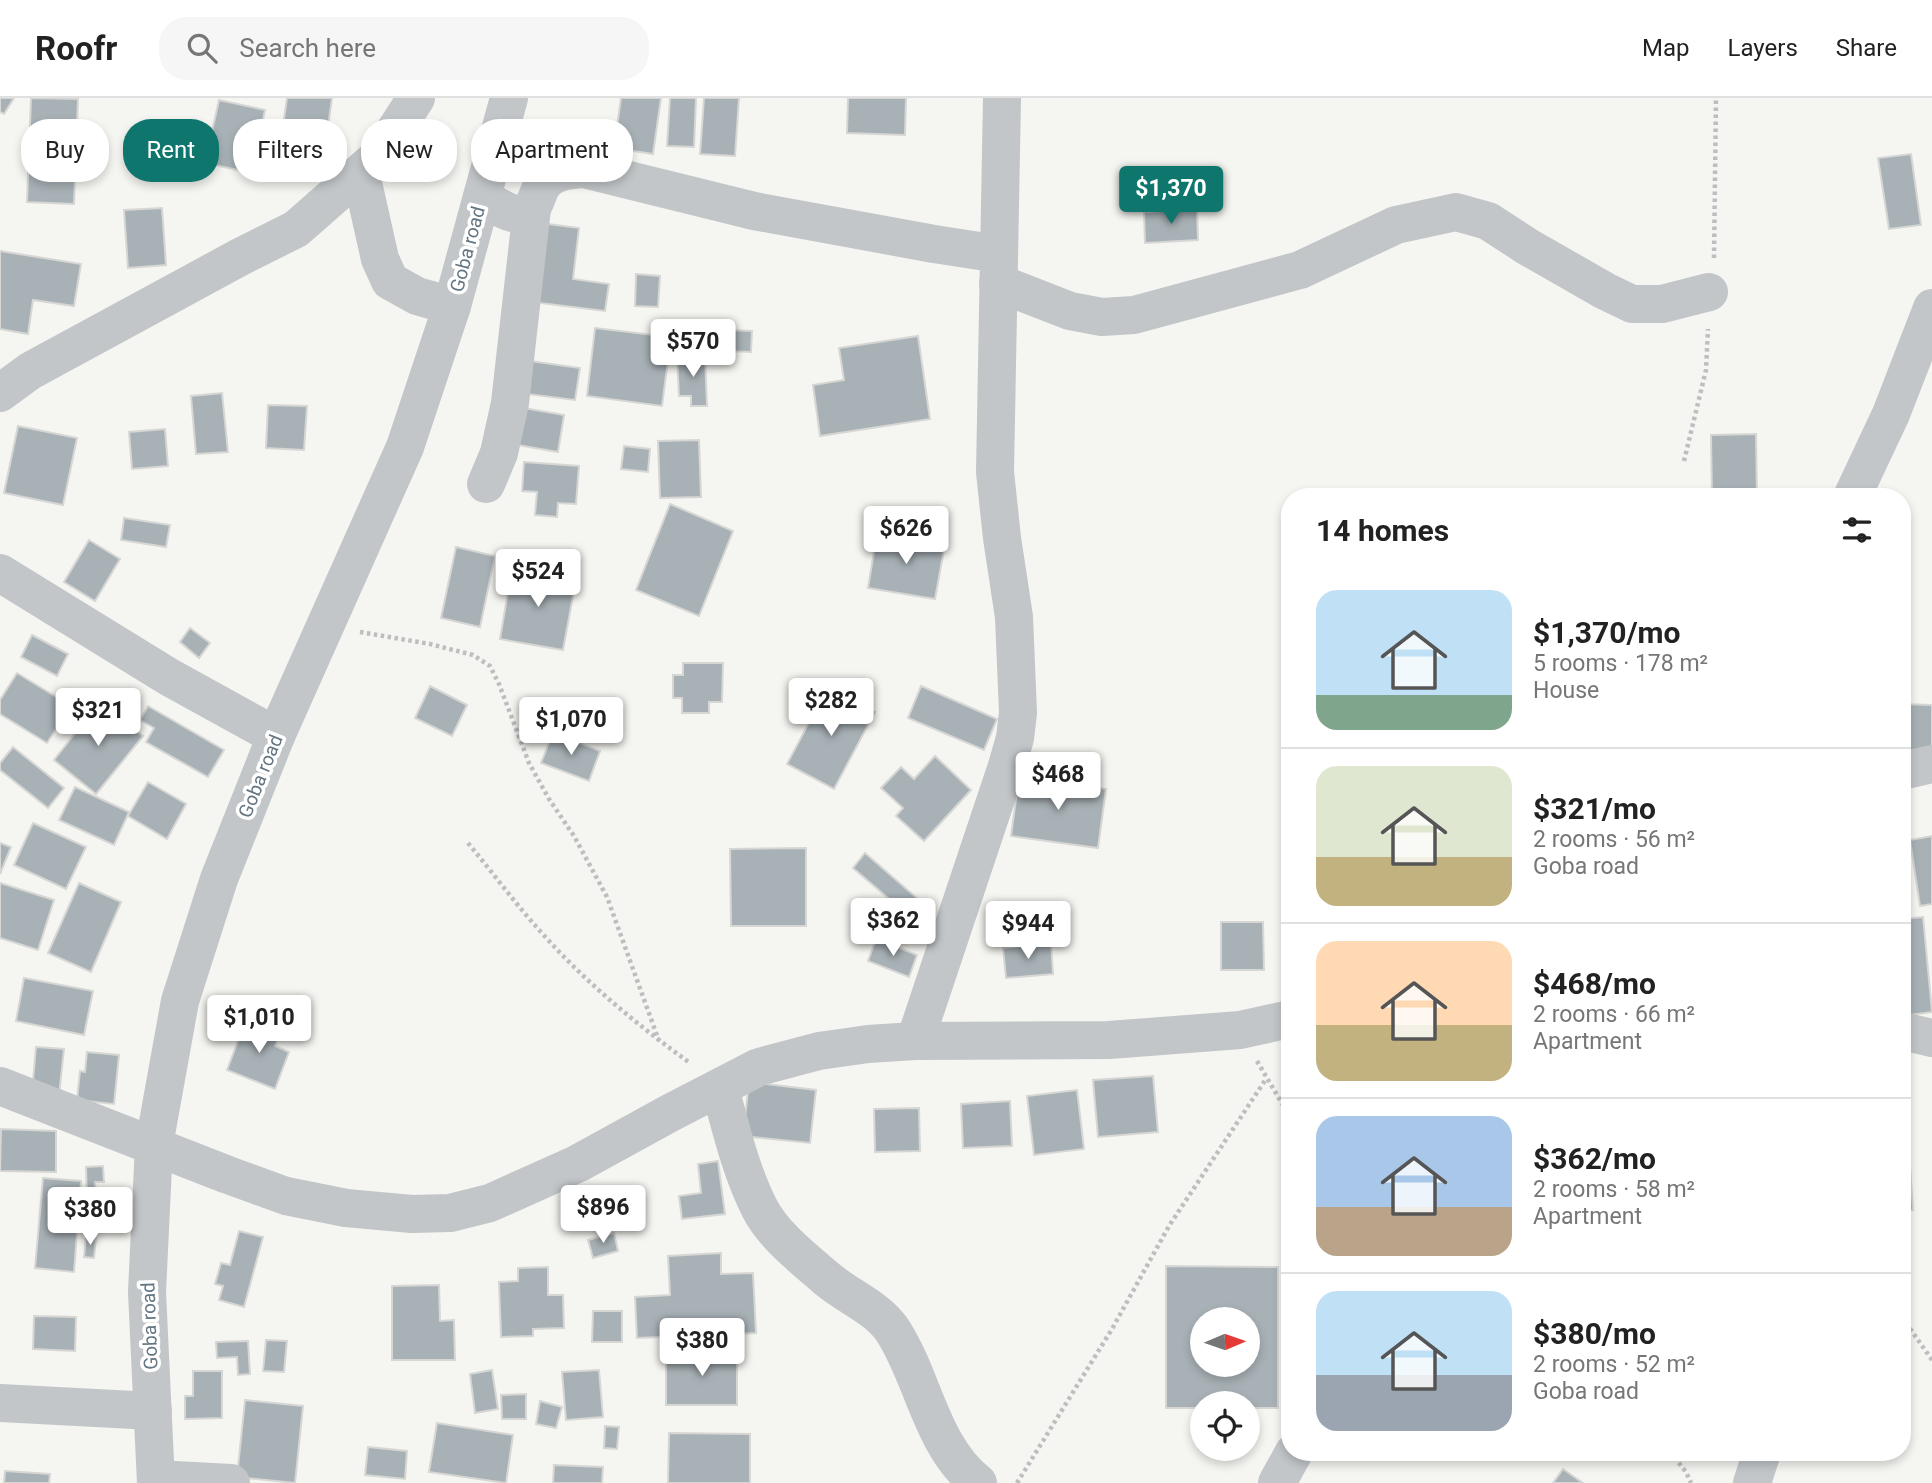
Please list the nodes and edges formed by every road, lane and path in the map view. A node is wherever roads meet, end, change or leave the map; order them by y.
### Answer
1 (416, 98) edge
2 (509, 98) edge
3 (1002, 98) edge
4 (402, 119) edge
5 (361, 174) edge
6 (363, 182) edge
7 (482, 197) junction
8 (531, 208) junction
9 (998, 269) junction
10 (1709, 292) dead end
11 (452, 306) junction
12 (1932, 308) edge
13 (0, 393) edge
14 (486, 484) dead end
15 (1856, 488) edge
16 (0, 573) edge
17 (326, 627) junction
18 (276, 736) junction
19 (1932, 764) edge
20 (1911, 769) edge
21 (468, 843) dead end
22 (1281, 1021) edge
23 (1240, 1030) junction
24 (1911, 1033) edge
25 (1932, 1038) edge
26 (659, 1041) junction
27 (915, 1041) junction
28 (1266, 1079) junction
29 (0, 1086) edge
30 (720, 1088) junction
31 (1281, 1103) edge
32 (154, 1145) junction
33 (1911, 1330) edge
34 (1932, 1360) edge
35 (0, 1403) edge
36 (153, 1411) junction
37 (1289, 1461) edge
38 (1677, 1461) edge
39 (1759, 1461) edge
40 (156, 1481) edge
41 (231, 1483) edge
42 (978, 1483) edge
43 (1017, 1483) edge
44 (1277, 1483) edge
45 (1691, 1483) edge
46 (1752, 1483) edge

1 - 4 street
2 - 7 street, Goba road
3 - 9 street
5 - 13 street
6 - 11 street
7 - 8 street
7 - 11 street, Goba road
8 - 9 street
8 - 14 street
9 - 10 street
9 - 27 street
11 - 17 street, Goba road
12 - 15 street
16 - 18 street
17 - 18 street, Goba road
17 - 26 path
18 - 32 street, Goba road
19 - 20 street
21 - 26 path
22 - 23 street
23 - 27 street
23 - 28 path
24 - 25 street
26 - 30 path
27 - 30 street
28 - 31 path
28 - 43 path
29 - 32 street
30 - 32 street
30 - 42 street
32 - 36 street, Goba road
33 - 34 path
35 - 36 street
36 - 40 street, Goba road
37 - 44 street
38 - 45 path
39 - 46 street
40 - 41 street

